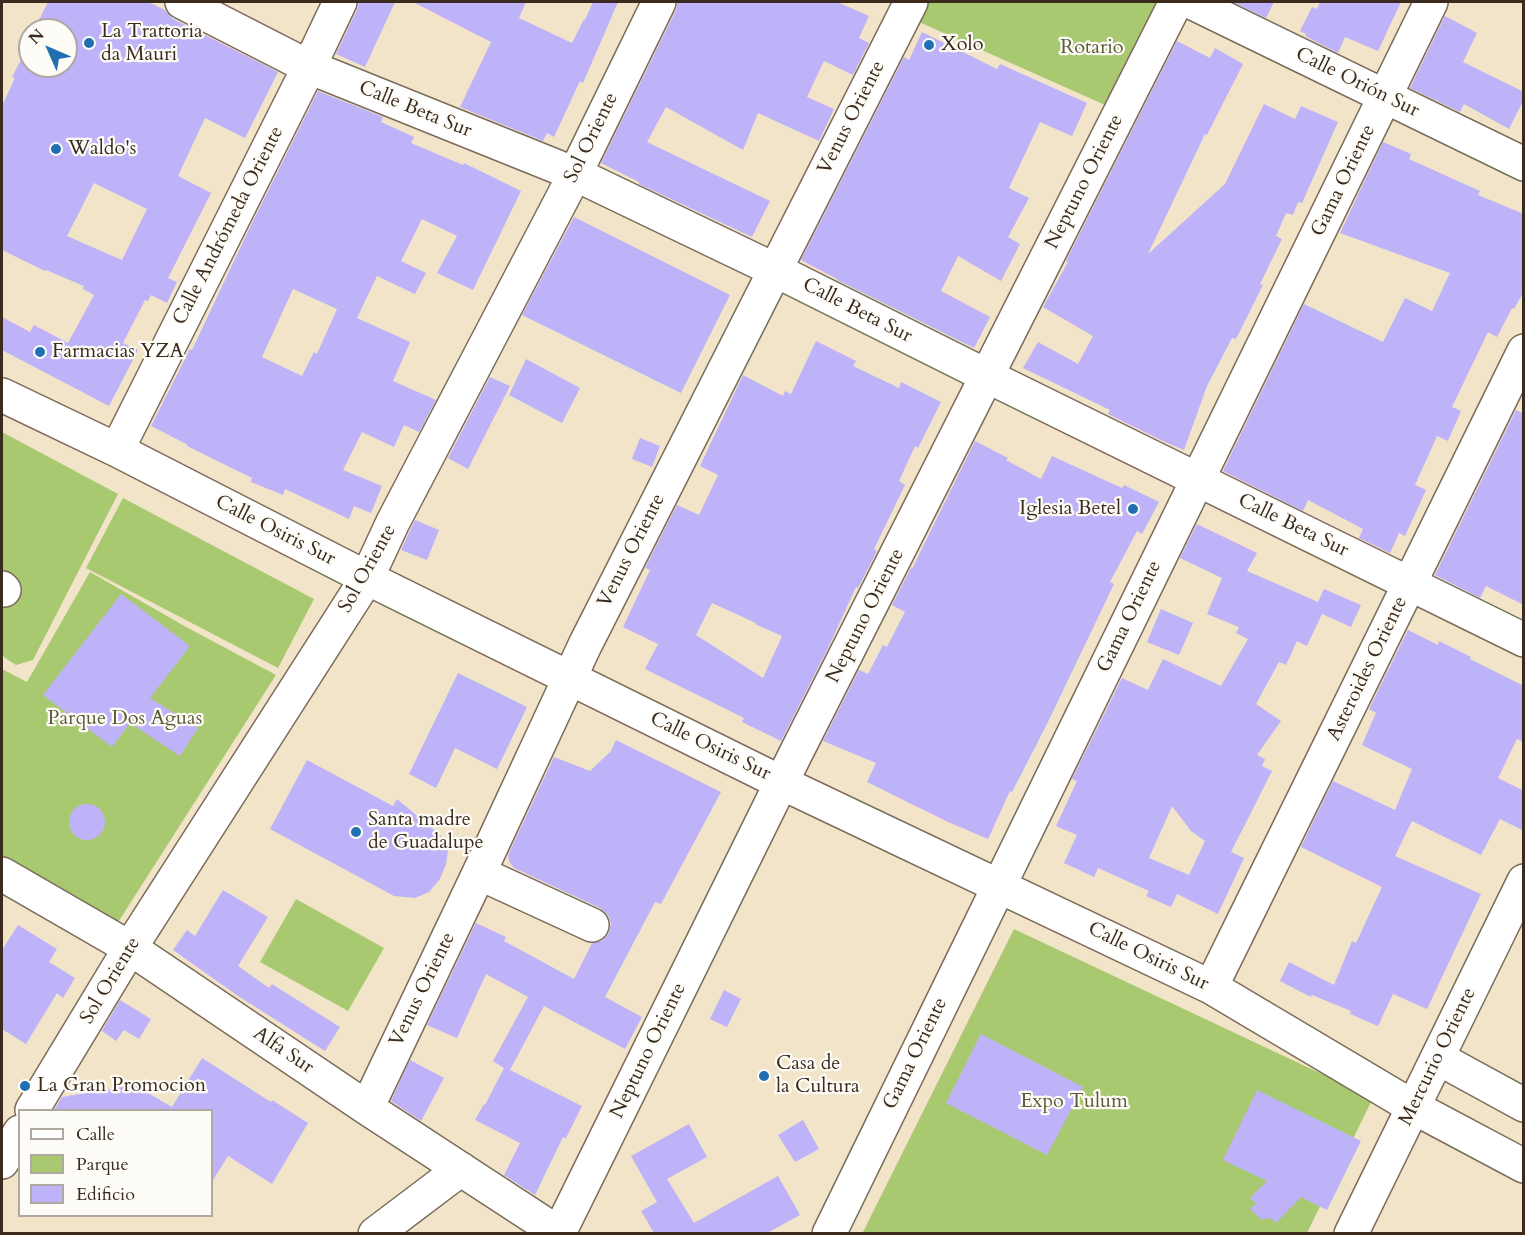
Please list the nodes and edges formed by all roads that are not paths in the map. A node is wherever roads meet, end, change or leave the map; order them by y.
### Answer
1 (182, 2) edge
2 (340, 2) edge
3 (659, 2) edge
4 (911, 2) edge
5 (1176, 2) edge
6 (1191, 2) edge
7 (1431, 2) edge
8 (309, 67) junction
9 (1385, 96) junction
10 (1524, 164) edge
11 (575, 174) junction
12 (775, 270) junction
13 (1524, 351) edge
14 (987, 376) junction
15 (2, 394) edge
16 (117, 450) junction
17 (1198, 479) junction
18 (367, 578) junction
19 (1410, 584) junction
20 (1524, 640) edge
21 (570, 677) junction
22 (782, 783) junction
23 (479, 873) junction
24 (2, 874) edge
25 (1524, 881) edge
26 (998, 886) junction
27 (592, 925) dead end
28 (130, 948) junction
29 (1211, 987) junction
30 (1438, 1058) junction
31 (1524, 1105) edge
32 (1413, 1107) junction
33 (367, 1108) junction
34 (34, 1109) edge
35 (18, 1135) edge
36 (2, 1162) edge
37 (1524, 1166) edge
38 (461, 1169) junction
39 (375, 1233) edge
40 (560, 1233) edge
41 (829, 1233) edge
42 (1351, 1233) edge

1 - 8 street, Calle Beta Sur
2 - 8 street, Calle Andrómeda Oriente
3 - 11 street, Sol Oriente
4 - 12 street, Venus Oriente
5 - 14 street, Neptuno Oriente
6 - 9 street, Calle Orión Sur
7 - 9 street, Gama Oriente
8 - 11 street, Calle Beta Sur
8 - 16 street, Calle Andrómeda Oriente
9 - 10 street, Calle Orión Sur
9 - 17 street, Gama Oriente
11 - 12 street, Calle Beta Sur
11 - 18 street, Sol Oriente
12 - 14 street, Calle Beta Sur
12 - 21 street, Venus Oriente
13 - 19 street, Asteroides Oriente
14 - 17 street, Calle Beta Sur
14 - 22 street, Neptuno Oriente
15 - 16 street, Calle Osiris Sur
16 - 18 street, Calle Osiris Sur
17 - 19 street, Calle Beta Sur
17 - 26 street, Gama Oriente
18 - 21 street, Calle Osiris Sur
18 - 28 street, Sol Oriente
19 - 20 street, Calle Beta Sur
19 - 29 street, Asteroides Oriente
21 - 22 street, Calle Osiris Sur
21 - 23 street, Venus Oriente
22 - 26 street, Calle Osiris Sur
22 - 40 street, Neptuno Oriente
23 - 27 street
23 - 33 street, Venus Oriente
24 - 28 street, Alfa Sur
25 - 30 street, Mercurio Oriente
26 - 29 street, Calle Osiris Sur
26 - 41 street, Gama Oriente
28 - 33 street, Alfa Sur
28 - 34 street, Sol Oriente
29 - 32 street, Calle Osiris Sur
30 - 31 street
30 - 32 street, Mercurio Oriente
32 - 37 street, Calle Osiris Sur
32 - 42 street, Mercurio Oriente
33 - 38 street, Alfa Sur
35 - 36 street
38 - 39 street
38 - 40 street, Alfa Sur

